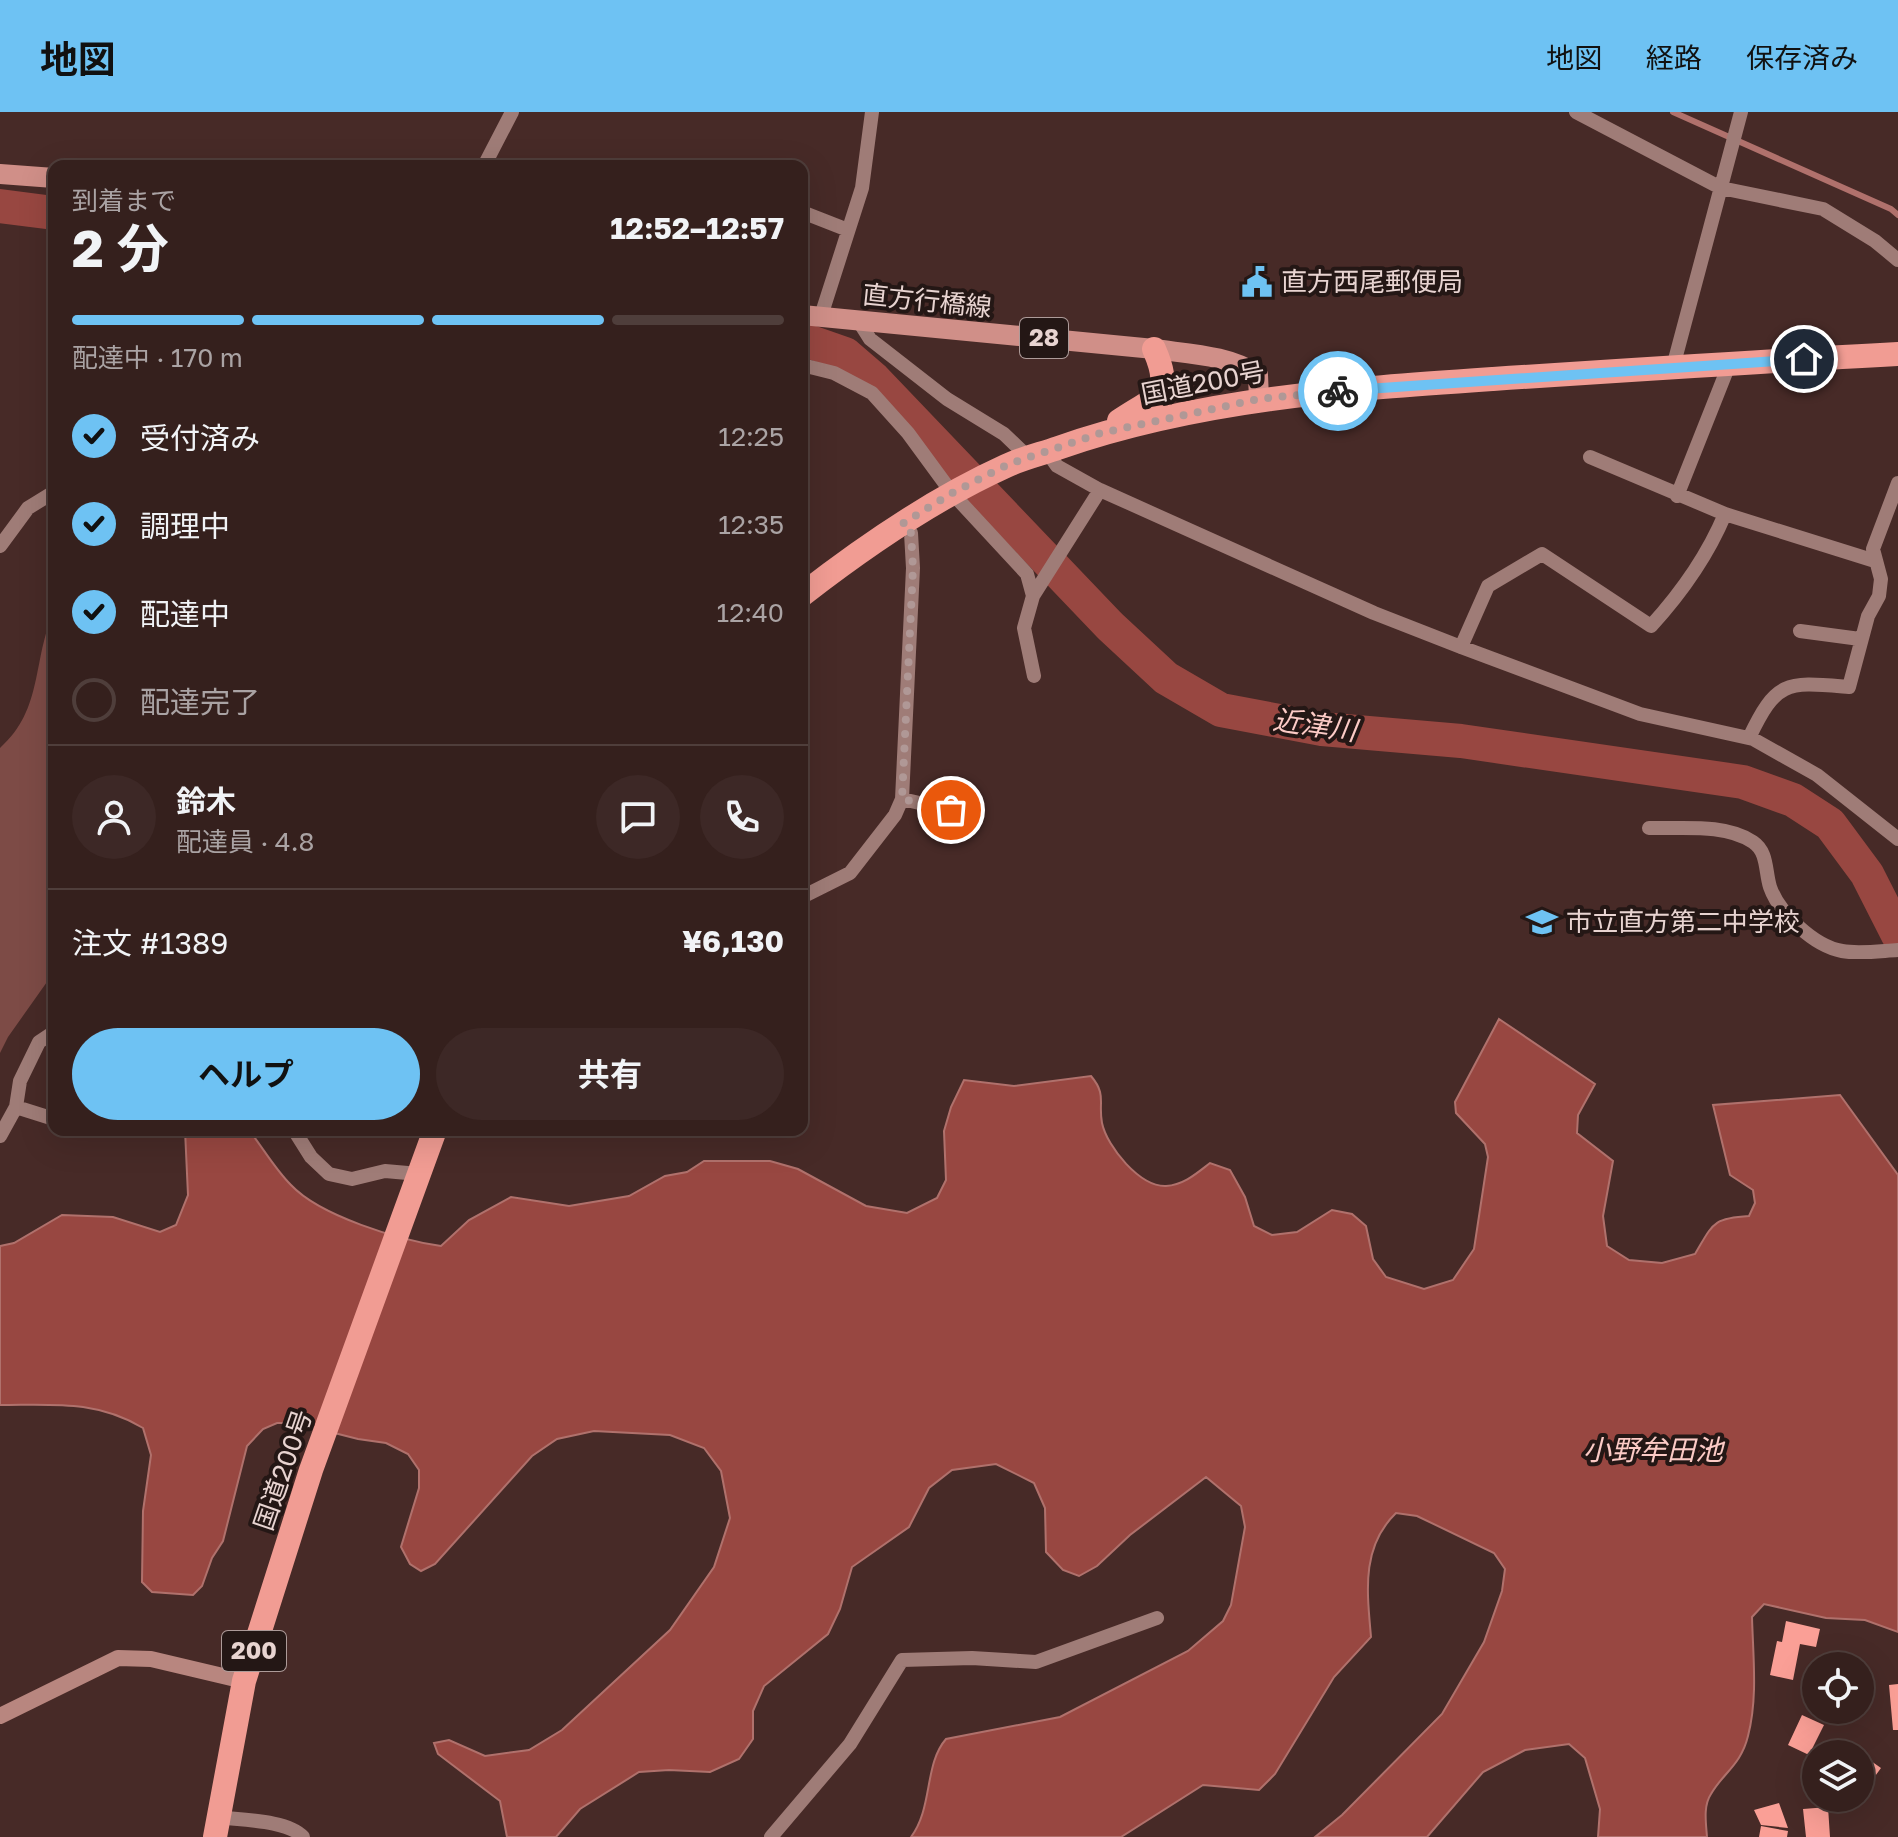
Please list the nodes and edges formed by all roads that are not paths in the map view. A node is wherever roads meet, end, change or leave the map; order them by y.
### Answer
1 (512, 112) edge
2 (872, 112) edge
3 (1576, 112) edge
4 (1741, 112) edge
5 (487, 160) edge
6 (0, 174) edge
7 (48, 178) edge
8 (1721, 188) junction
9 (808, 214) edge
10 (848, 230) junction
11 (1898, 260) edge
12 (812, 316) edge
13 (858, 320) junction
14 (1154, 349) junction
15 (1898, 354) edge
16 (1729, 365) junction
17 (808, 366) edge
18 (1673, 367) junction
19 (1259, 399) junction
20 (1101, 433) junction
21 (1590, 457) dead end
22 (1028, 458) junction
23 (1898, 483) edge
24 (1100, 490) junction
25 (952, 493) junction
26 (48, 496) edge
27 (1677, 496) junction
28 (1725, 514) junction
29 (902, 524) junction
30 (0, 546) edge
31 (1875, 561) junction
32 (808, 590) edge
33 (1033, 596) junction
34 (1800, 631) dead end
35 (1860, 639) junction
36 (1461, 647) junction
37 (1034, 676) dead end
38 (1749, 738) junction
39 (902, 799) junction
40 (976, 816) dead end
41 (1649, 828) dead end
42 (1898, 839) edge
43 (808, 894) edge
44 (1898, 950) edge
45 (48, 1036) edge
46 (16, 1107) junction
47 (48, 1117) edge
48 (0, 1136) edge
49 (298, 1136) edge
50 (433, 1136) edge
51 (416, 1183) junction
52 (1157, 1618) dead end
53 (244, 1681) junction
54 (0, 1716) edge
55 (217, 1827) edge
56 (303, 1837) edge
57 (771, 1837) edge

1 - 5 street
2 - 10 street
3 - 8 street
4 - 8 street
6 - 7 main road
8 - 11 street
8 - 18 street
9 - 10 street
10 - 12 street
12 - 13 main road, 直方行橋線 / 28
13 - 14 main road, 直方行橋線 / 28
13 - 22 street
14 - 19 main road, 直方行橋線 / 28
14 - 20 highway
15 - 16 highway, 国道200号
16 - 18 highway, 国道200号
16 - 27 street
17 - 25 street
18 - 19 highway, 国道200号
19 - 20 highway, 国道200号
20 - 22 highway, 国道200号
21 - 27 street
22 - 24 street
22 - 25 highway, 国道200号
23 - 31 street
24 - 33 street
24 - 36 street
25 - 29 highway, 国道200号
25 - 33 street
26 - 30 street
27 - 28 street
28 - 31 street
28 - 36 street
29 - 32 highway, 国道200号
29 - 39 street
31 - 35 street
33 - 37 street
34 - 35 street
35 - 38 street
36 - 38 street
38 - 42 street
39 - 40 street
39 - 43 street
41 - 44 street
45 - 46 street
46 - 47 street
46 - 48 street
49 - 51 street
50 - 51 highway, 国道200号 / 200
51 - 53 highway, 国道200号 / 200
52 - 57 street
53 - 54 street
53 - 55 highway, 国道200号 / 200
55 - 56 street

